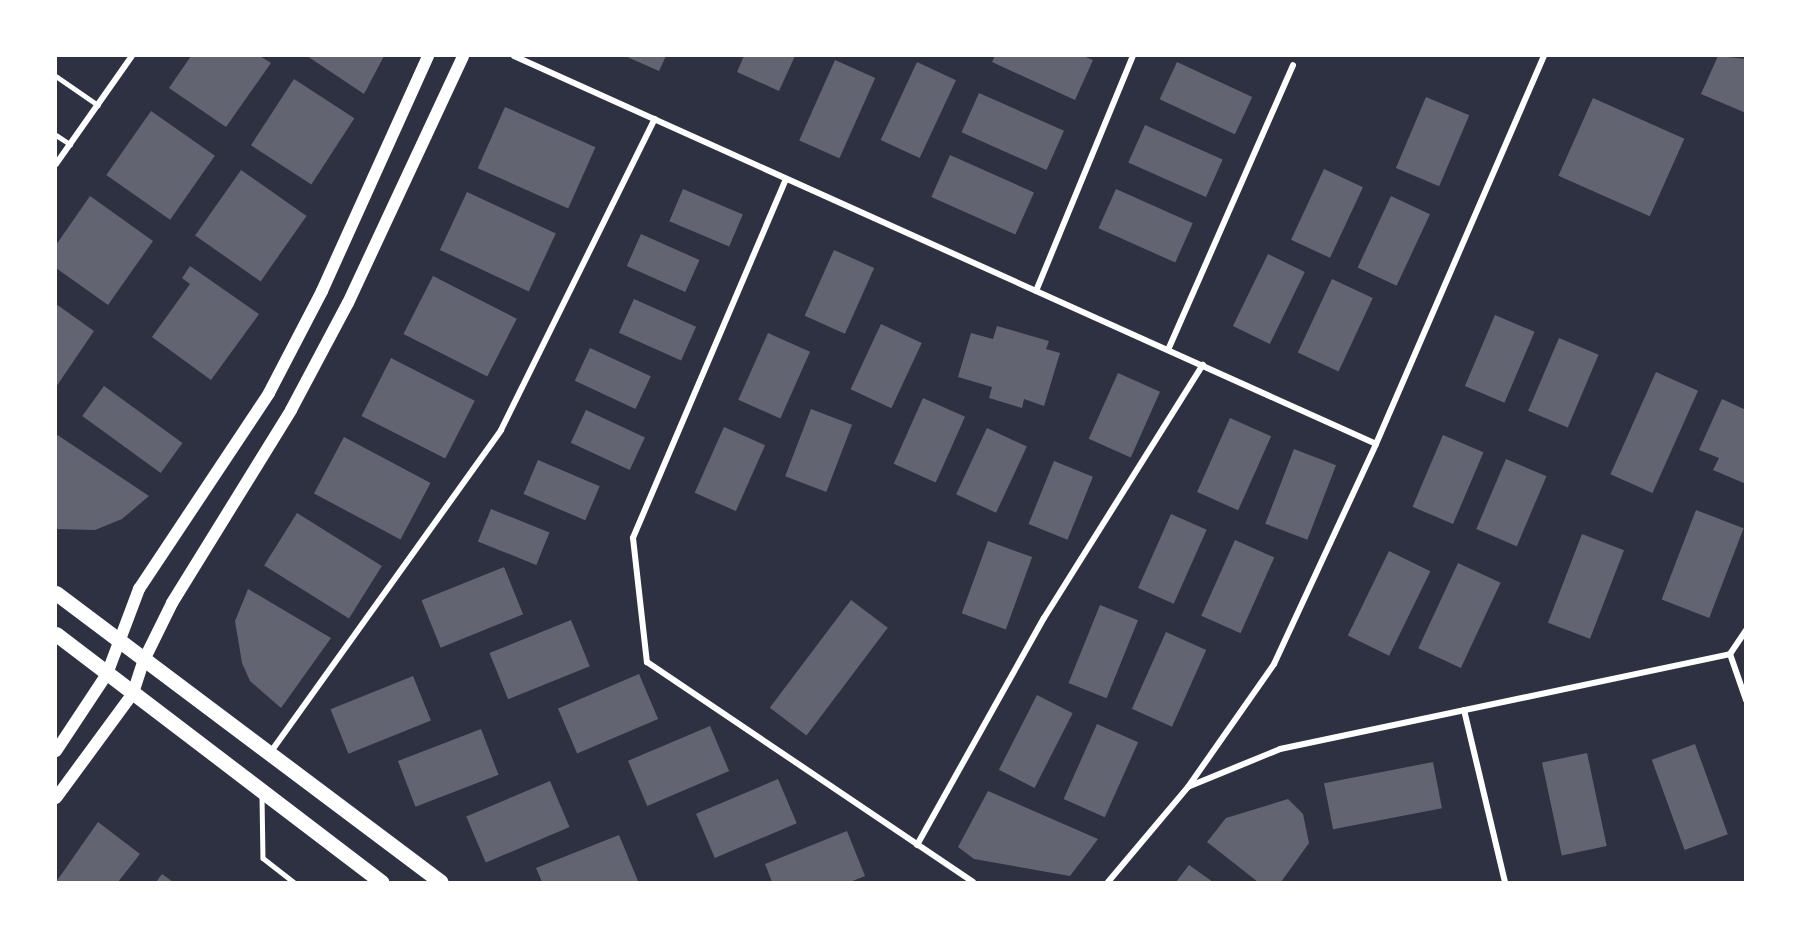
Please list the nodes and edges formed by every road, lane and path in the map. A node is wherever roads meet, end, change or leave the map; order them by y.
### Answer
1 (132, 56) edge
2 (428, 56) edge
3 (463, 56) edge
4 (514, 56) edge
5 (1132, 56) edge
6 (1544, 56) edge
7 (1293, 65) dead end
8 (56, 76) edge
9 (98, 105) junction
10 (655, 119) junction
11 (56, 135) edge
12 (70, 144) junction
13 (56, 164) edge
14 (786, 179) junction
15 (1036, 291) junction
16 (1168, 350) junction
17 (1203, 365) junction
18 (1376, 444) junction
19 (56, 593) edge
20 (1746, 630) edge
21 (56, 634) edge
22 (118, 640) junction
23 (1730, 654) junction
24 (143, 662) junction
25 (107, 674) junction
26 (133, 693) junction
27 (1746, 700) edge
28 (1464, 710) junction
29 (56, 750) edge
30 (270, 754) junction
31 (1188, 787) junction
32 (262, 792) junction
33 (56, 798) edge
34 (917, 845) junction
35 (294, 882) edge
36 (381, 882) edge
37 (441, 882) edge
38 (973, 882) edge
39 (1108, 882) edge
40 (1505, 882) edge

1 - 9 street
2 - 22 main road
3 - 24 main road
4 - 10 street
5 - 15 street
6 - 18 street
7 - 16 street
8 - 9 lane
9 - 12 street
10 - 14 street
10 - 30 street
11 - 12 lane
12 - 13 street
14 - 15 street
14 - 34 street
15 - 16 street
16 - 17 street
17 - 18 street
17 - 34 street
18 - 31 street
19 - 22 main road
20 - 23 street
21 - 25 main road
22 - 24 main road
22 - 25 main road
23 - 27 street
23 - 28 street
24 - 26 main road
24 - 30 main road
25 - 26 main road
25 - 29 main road
26 - 32 main road
26 - 33 main road
28 - 31 street
28 - 40 street
30 - 37 main road
31 - 39 street
32 - 35 lane
32 - 36 main road
34 - 38 street

